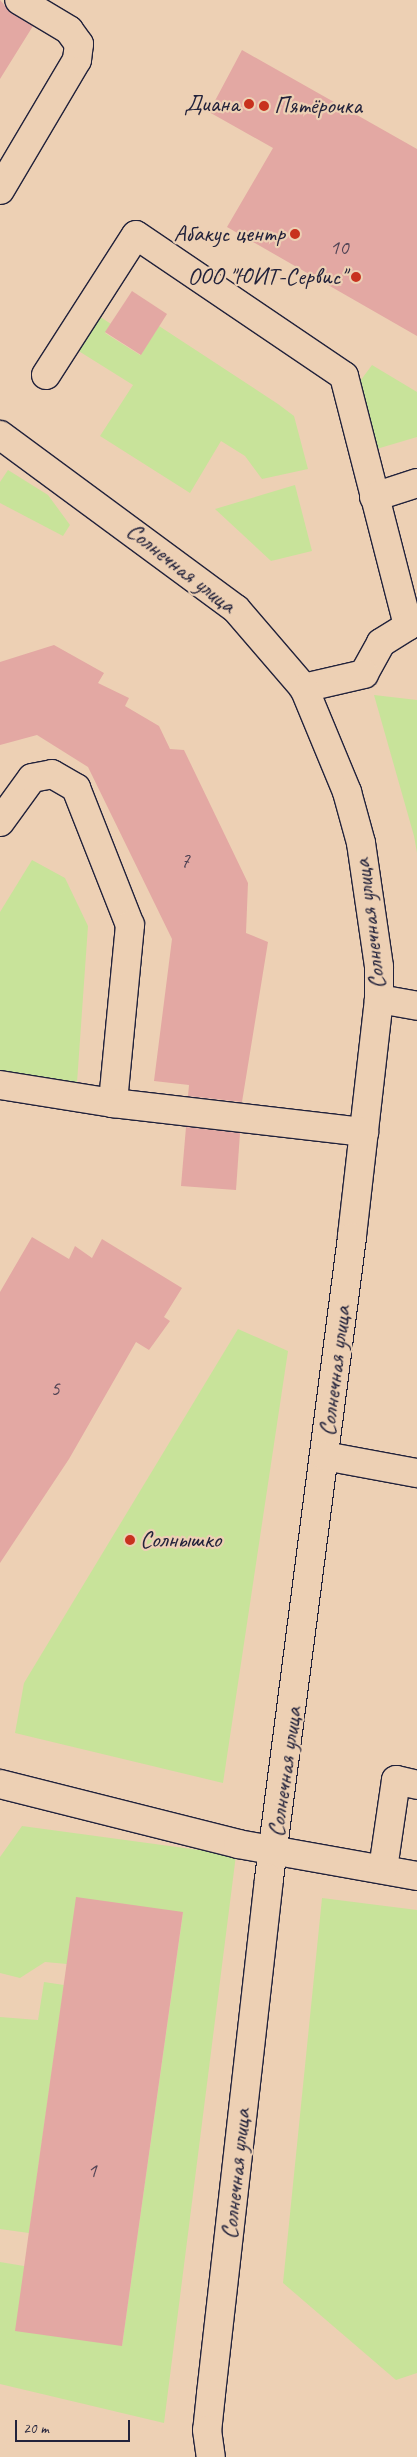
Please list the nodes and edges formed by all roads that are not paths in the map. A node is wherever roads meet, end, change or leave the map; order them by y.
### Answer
1 (19, 0) edge
2 (0, 190) edge
3 (46, 375) dead end
4 (0, 435) edge
5 (417, 483) edge
6 (374, 497) junction
7 (413, 629) edge
8 (304, 688) junction
9 (0, 822) edge
10 (379, 1000) junction
11 (417, 1006) edge
12 (0, 1085) edge
13 (113, 1103) junction
14 (364, 1132) junction
15 (325, 1456) junction
16 (417, 1473) edge
17 (0, 1784) edge
18 (417, 1785) edge
19 (274, 1849) junction
20 (383, 1869) junction
21 (417, 1876) edge
22 (211, 2457) edge

1 - 2 street
3 - 6 street
4 - 8 street, Солнечная улица
5 - 6 street
6 - 7 street
7 - 8 street
8 - 10 street, Солнечная улица
9 - 13 street
10 - 11 street
10 - 14 street, Солнечная улица
12 - 13 street
13 - 14 street
14 - 15 street, Солнечная улица
15 - 16 street
15 - 19 street, Солнечная улица
17 - 19 street
18 - 20 street
19 - 20 street
19 - 22 street, Солнечная улица
20 - 21 street

